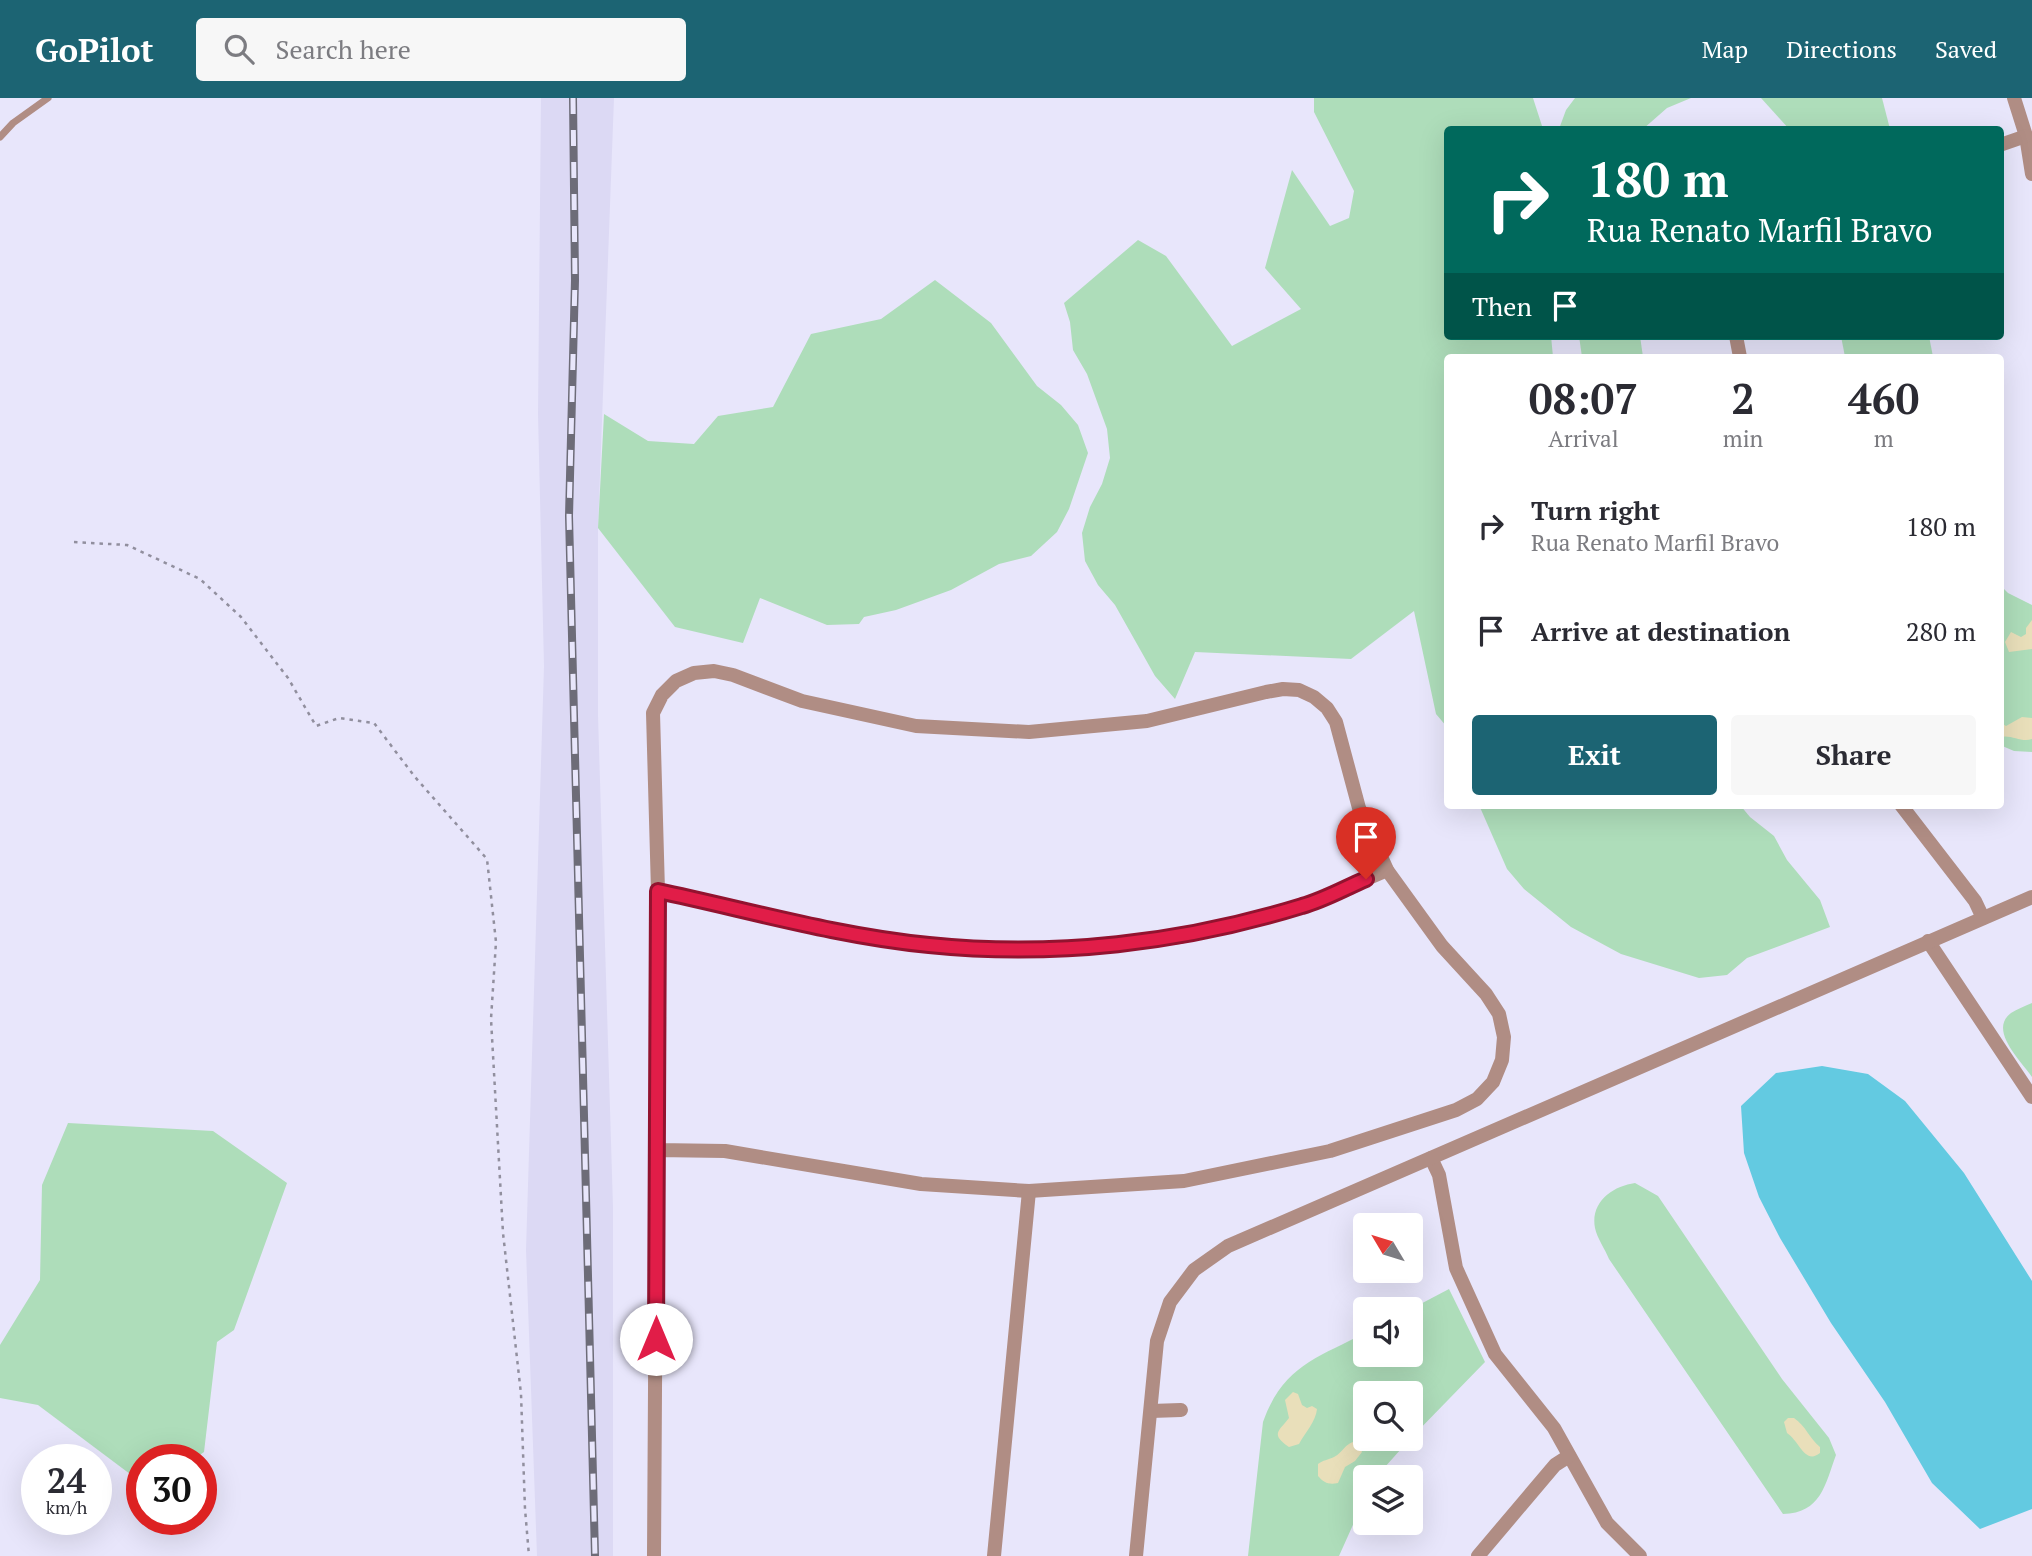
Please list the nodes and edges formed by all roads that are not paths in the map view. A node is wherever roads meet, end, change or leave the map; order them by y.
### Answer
1 (48, 98) edge
2 (2014, 98) edge
3 (2026, 136) junction
4 (0, 137) edge
5 (2004, 144) edge
6 (2032, 174) edge
7 (1904, 809) edge
8 (1387, 870) junction
9 (658, 891) junction
10 (2032, 897) edge
11 (1983, 918) junction
12 (1928, 941) junction
13 (2032, 1097) edge
14 (657, 1150) junction
15 (1431, 1158) junction
16 (1029, 1191) junction
17 (1181, 1410) dead end
18 (1151, 1411) junction
19 (1569, 1456) junction
20 (654, 1556) edge
21 (994, 1556) edge
22 (1136, 1556) edge
23 (1478, 1556) edge
24 (1640, 1556) edge

1 - 4 lane
2 - 3 street
3 - 5 street
3 - 6 street
7 - 11 street
8 - 9 street
8 - 9 street
8 - 16 street
9 - 14 street
10 - 11 street
11 - 12 street
12 - 13 street
12 - 15 street
14 - 16 street
14 - 20 street
15 - 18 street
15 - 19 street
16 - 21 street
17 - 18 street
18 - 22 street
19 - 23 street
19 - 24 street

